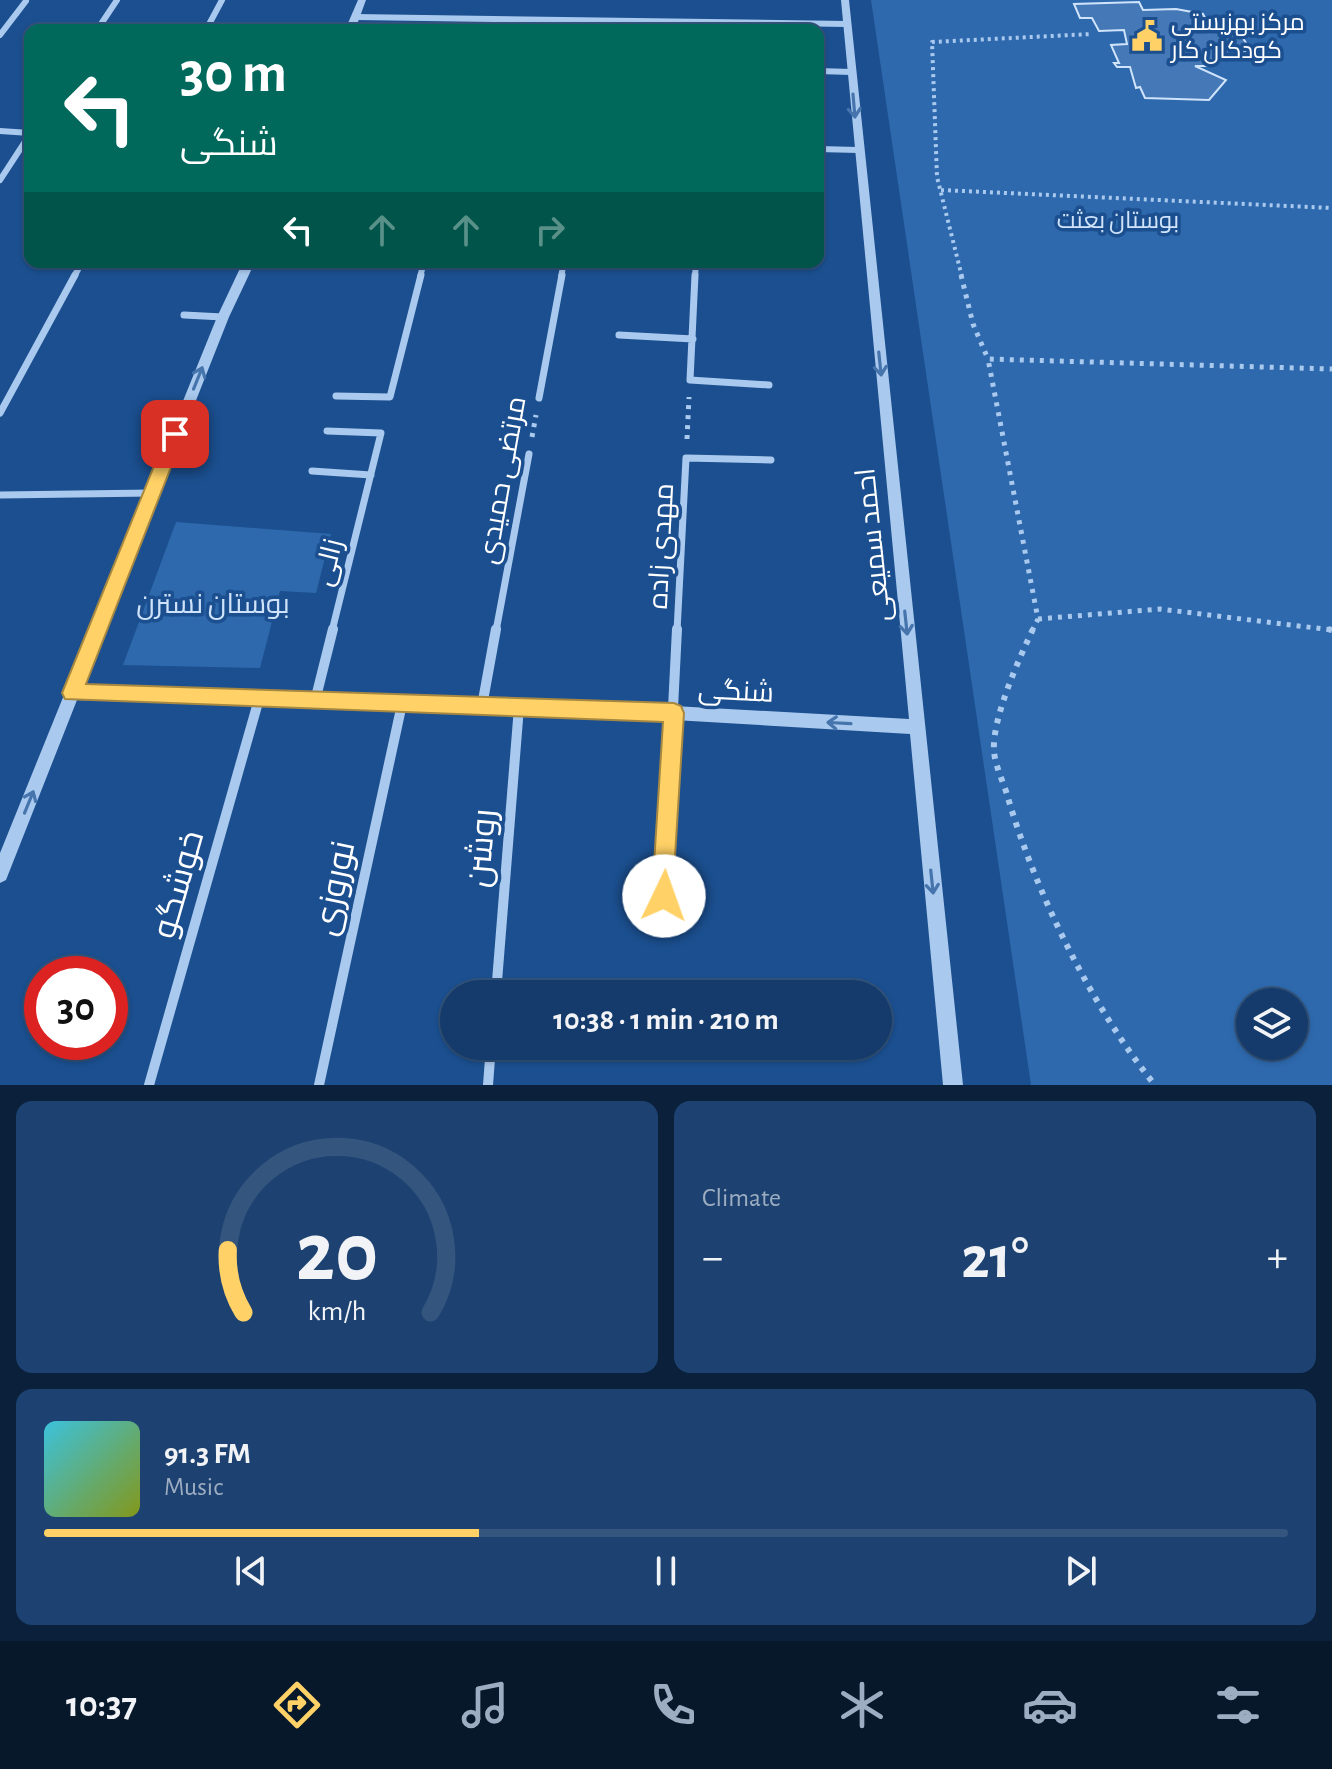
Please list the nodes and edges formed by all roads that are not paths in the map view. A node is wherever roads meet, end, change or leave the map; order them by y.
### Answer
1 (117, 0) edge
2 (222, 0) edge
3 (362, 0) edge
4 (845, 0) edge
5 (26, 1) edge
6 (355, 17) junction
7 (600, 20) junction
8 (101, 24) edge
9 (209, 24) edge
10 (352, 24) edge
11 (600, 24) edge
12 (847, 24) junction
13 (0, 35) edge
14 (824, 71) edge
15 (851, 72) junction
16 (0, 131) edge
17 (24, 133) edge
18 (24, 142) edge
19 (824, 149) edge
20 (858, 150) junction
21 (0, 180) edge
22 (79, 268) edge
23 (246, 268) edge
24 (422, 268) edge
25 (563, 268) edge
26 (696, 268) edge
27 (184, 315) dead end
28 (223, 317) junction
29 (619, 335) dead end
30 (693, 339) junction
31 (769, 385) dead end
32 (336, 396) dead end
33 (539, 398) road end
34 (0, 413) edge
35 (327, 431) dead end
36 (529, 454) road end
37 (771, 460) dead end
38 (312, 471) dead end
39 (371, 475) junction
40 (152, 493) junction
41 (0, 495) edge
42 (72, 693) junction
43 (259, 699) junction
44 (315, 701) junction
45 (402, 704) junction
46 (482, 706) junction
47 (519, 707) junction
48 (674, 713) junction
49 (917, 727) junction
50 (0, 874) edge
51 (662, 926) dead end
52 (497, 980) edge
53 (490, 1060) edge
54 (149, 1085) edge
55 (319, 1085) edge
56 (488, 1085) edge
57 (953, 1085) edge

1 - 8 street
2 - 9 street
3 - 6 street
4 - 12 street, احمد سمیعی
5 - 13 street
6 - 7 street
6 - 10 street
7 - 11 street
7 - 12 street
12 - 15 street, احمد سمیعی
14 - 15 street
15 -> 20 street, احمد سمیعی
16 - 17 street
18 - 21 street
19 - 20 street
20 -> 49 street, احمد سمیعی
22 - 34 street
23 - 28 street
24 - 32 street
25 - 33 street, مرتضی حمیدی
26 - 30 street
27 - 28 street
40 -> 28 street
29 - 30 street
30 - 31 street
35 - 39 street, زالی
36 - 46 street, مرتضی حمیدی
37 - 48 street, مهدی زاده
38 - 39 street
39 - 44 street, زالی
40 - 41 street
40 - 42 street
42 - 43 street, شنگی
50 -> 42 street
43 - 44 street, شنگی
43 - 54 street, خوشگو
44 - 45 street, شنگی
45 - 46 street, شنگی
45 - 55 street, نوروزی
46 - 47 street, شنگی
47 - 48 street, شنگی
47 - 52 street, روشن
49 -> 48 street, شنگی
48 - 51 street, مهدی زاده
49 -> 57 street, احمد سمیعی
53 - 56 street

